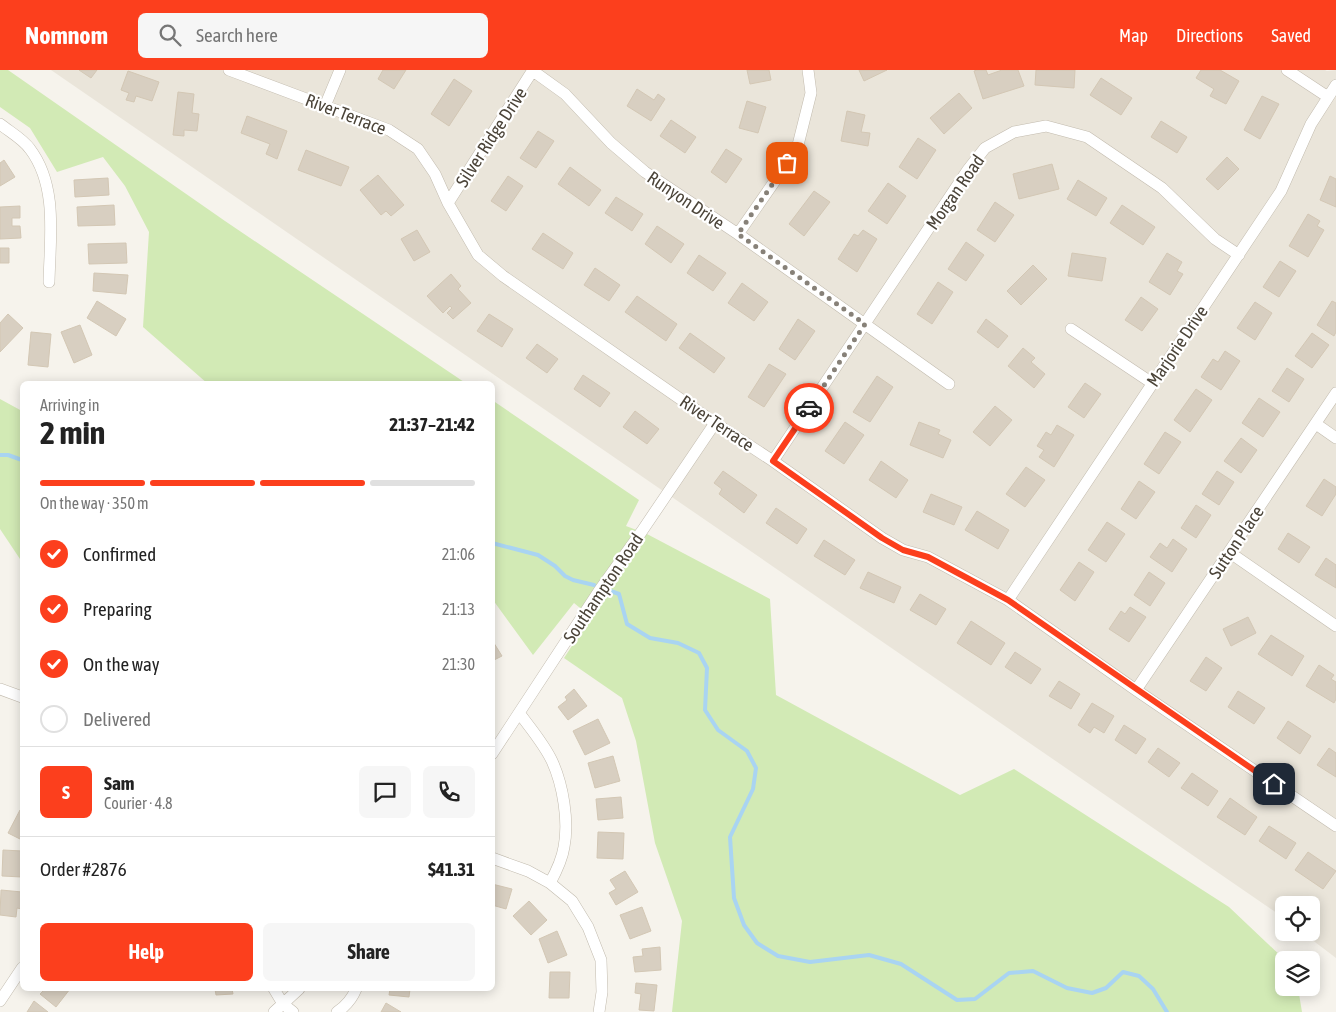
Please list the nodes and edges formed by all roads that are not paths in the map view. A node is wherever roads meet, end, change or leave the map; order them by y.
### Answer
1 (231, 70) edge
2 (340, 70) edge
3 (533, 70) edge
4 (808, 70) edge
5 (1287, 70) edge
6 (1336, 85) edge
7 (1328, 97) junction
8 (325, 106) junction
9 (0, 124) edge
10 (448, 203) junction
11 (738, 234) junction
12 (1238, 256) junction
13 (49, 282) dead end
14 (865, 324) junction
15 (1071, 329) dead end
16 (1152, 383) junction
17 (949, 384) dead end
18 (1336, 393) edge
19 (715, 423) junction
20 (1316, 424) junction
21 (1336, 438) edge
22 (773, 461) junction
23 (1229, 552) junction
24 (1008, 600) junction
25 (1336, 626) edge
26 (0, 690) edge
27 (1136, 690) junction
28 (20, 696) edge
29 (520, 714) junction
30 (495, 751) edge
31 (1336, 826) edge
32 (495, 859) edge
33 (550, 883) junction
34 (20, 971) edge
35 (275, 991) edge
36 (297, 991) edge
37 (355, 991) edge
38 (0, 1000) edge
39 (283, 1004) junction
40 (274, 1012) edge
41 (294, 1012) edge
42 (337, 1012) edge
43 (598, 1012) edge

1 - 8 street, River Terrace
2 - 8 street
3 - 10 street, Silver Ridge Drive
3 - 11 street, Runyon Drive
4 - 11 street
5 - 7 street
6 - 7 street, Marjorie Drive
7 - 12 street, Marjorie Drive
8 - 10 street, River Terrace
9 - 13 street
10 - 19 street, River Terrace
11 - 14 street, Runyon Drive
12 - 14 street, Morgan Road
12 - 16 street, Marjorie Drive
14 - 17 street, Runyon Drive
14 - 22 street, Morgan Road
15 - 16 street
16 - 24 street, Marjorie Drive
18 - 20 street, Sutton Place
19 - 22 street, River Terrace
19 - 29 street, Southampton Road
20 - 21 street
20 - 23 street, Sutton Place
22 - 24 street, River Terrace
23 - 25 street
23 - 27 street, Sutton Place
24 - 27 street, River Terrace
26 - 28 street
27 - 31 street, River Terrace
29 - 30 street, Southampton Road
29 - 33 street
32 - 33 street
33 - 43 street
34 - 38 street
35 - 39 street
36 - 39 street
37 - 42 street
39 - 40 street
39 - 41 street

